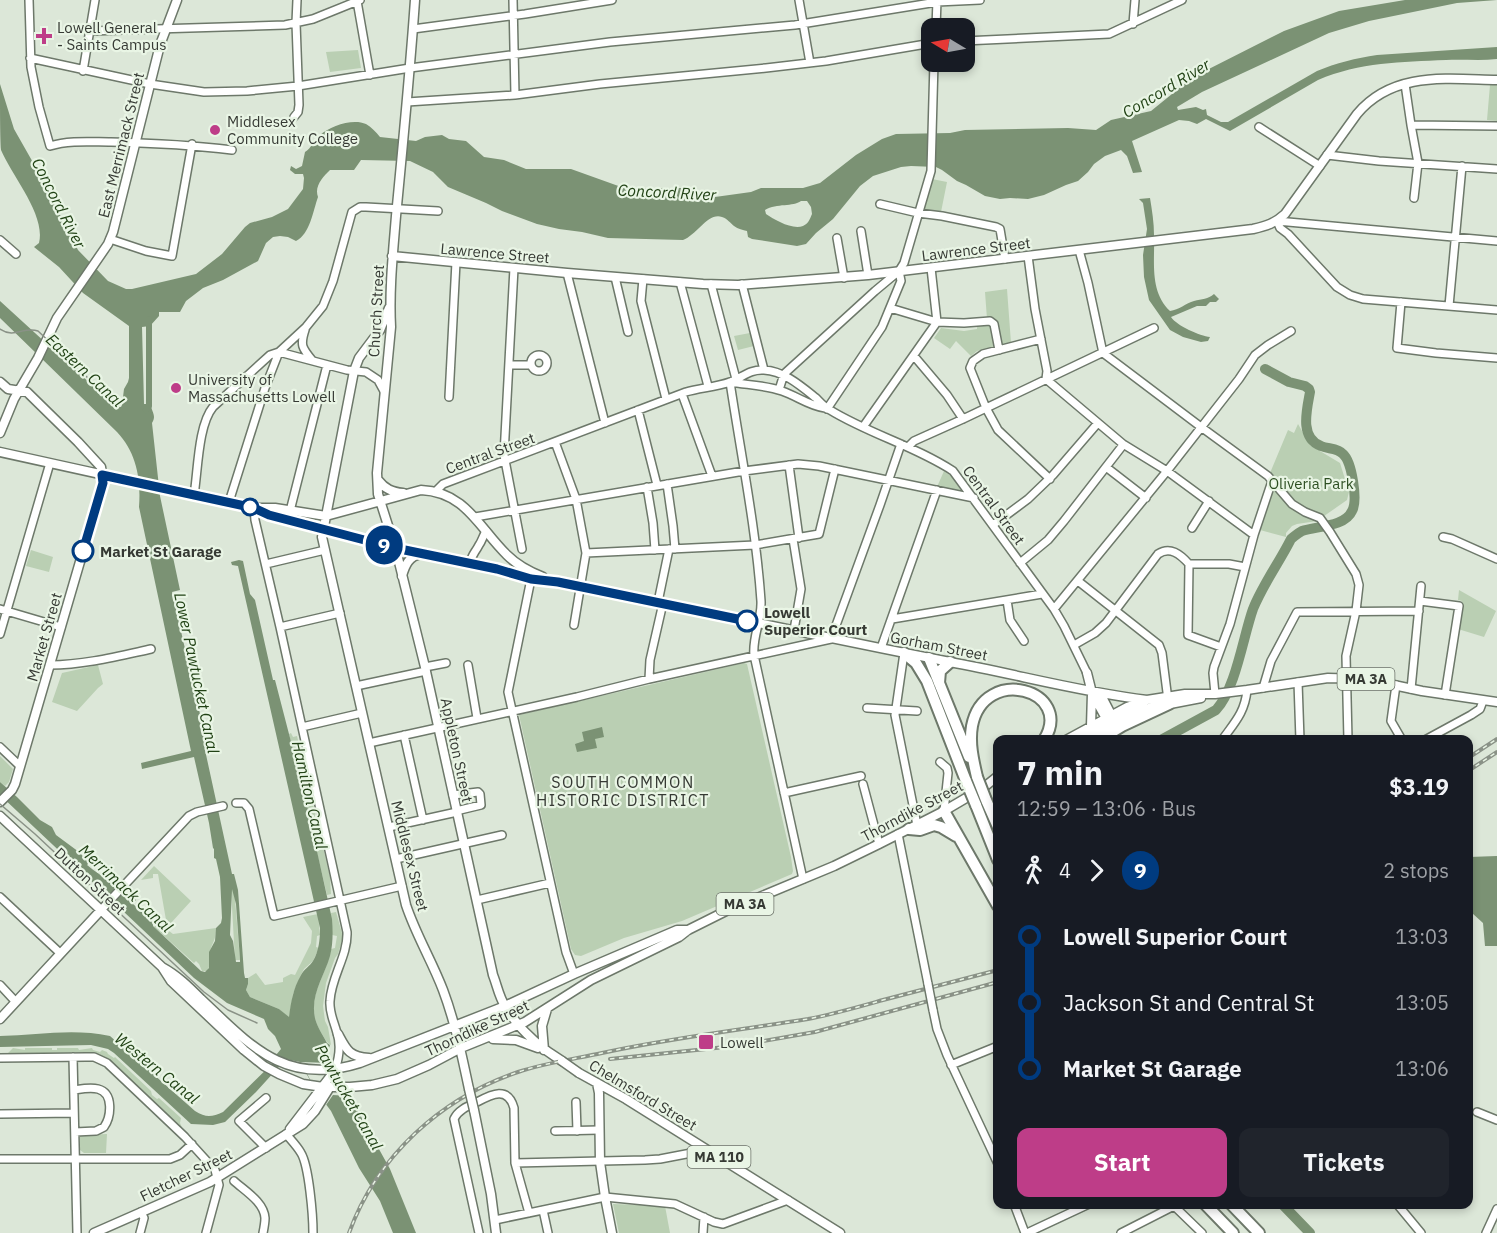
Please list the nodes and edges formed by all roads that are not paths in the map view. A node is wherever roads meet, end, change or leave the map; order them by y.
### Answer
1 (29, 0) edge
2 (95, 0) edge
3 (177, 0) edge
4 (297, 0) edge
5 (415, 0) edge
6 (513, 0) edge
7 (612, 0) edge
8 (800, 0) edge
9 (980, 0) edge
10 (1135, 0) edge
11 (1182, 0) edge
12 (358, 1) edge
13 (937, 1) edge
14 (513, 16) junction
15 (936, 18) edge
16 (296, 23) junction
17 (803, 23) junction
18 (1133, 24) junction
19 (166, 29) junction
20 (413, 29) junction
21 (90, 31) junction
22 (975, 41) edge
23 (921, 45) edge
24 (514, 54) junction
25 (30, 58) junction
26 (810, 63) junction
27 (410, 68) junction
28 (83, 71) junction
29 (934, 72) edge
30 (369, 75) junction
31 (1497, 80) edge
32 (150, 84) junction
33 (1405, 84) junction
34 (298, 86) junction
35 (515, 95) junction
36 (407, 102) junction
37 (294, 117) dead end
38 (1411, 125) junction
39 (1497, 126) edge
40 (1260, 127) dead end
41 (136, 142) junction
42 (192, 144) junction
43 (232, 150) dead end
44 (1327, 155) junction
45 (1418, 163) junction
46 (1320, 166) junction
47 (1461, 166) junction
48 (1497, 169) edge
49 (1414, 198) dead end
50 (880, 204) dead end
51 (397, 208) junction
52 (438, 211) dead end
53 (918, 213) junction
54 (1277, 221) junction
55 (861, 231) dead end
56 (1455, 237) junction
57 (837, 238) dead end
58 (110, 239) junction
59 (0, 240) edge
60 (1497, 241) edge
61 (1079, 250) junction
62 (16, 254) dead end
63 (392, 256) junction
64 (1028, 256) junction
65 (1005, 259) junction
66 (456, 262) junction
67 (514, 268) junction
68 (931, 268) junction
69 (899, 271) junction
70 (567, 273) junction
71 (868, 275) junction
72 (615, 277) junction
73 (844, 278) junction
74 (643, 279) junction
75 (680, 282) junction
76 (711, 284) junction
77 (742, 284) junction
78 (1401, 302) junction
79 (390, 305) junction
80 (1449, 306) junction
81 (890, 308) junction
82 (1497, 310) edge
83 (937, 322) junction
84 (306, 327) junction
85 (1154, 328) dead end
86 (1291, 331) dead end
87 (628, 332) dead end
88 (1041, 339) junction
89 (999, 350) junction
90 (279, 352) junction
91 (1103, 353) junction
92 (914, 356) junction
93 (1497, 358) edge
94 (313, 361) junction
95 (327, 365) junction
96 (510, 365) junction
97 (531, 365) dead end
98 (761, 370) junction
99 (354, 371) junction
100 (784, 374) junction
101 (1046, 379) junction
102 (733, 381) junction
103 (0, 382) edge
104 (708, 386) junction
105 (756, 386) junction
106 (779, 390) junction
107 (18, 391) junction
108 (384, 391) junction
109 (682, 393) junction
110 (448, 397) dead end
111 (666, 399) junction
112 (986, 408) junction
113 (827, 409) junction
114 (638, 410) junction
115 (963, 419) junction
116 (605, 423) junction
117 (1097, 424) junction
118 (863, 427) junction
119 (1201, 427) junction
120 (0, 433) edge
121 (555, 442) junction
122 (1123, 445) junction
123 (904, 446) junction
124 (0, 452) edge
125 (506, 461) junction
126 (50, 463) junction
127 (789, 465) junction
128 (1106, 467) junction
129 (835, 469) junction
130 (744, 471) junction
131 (1167, 471) junction
132 (102, 475) junction
133 (712, 476) junction
134 (1050, 479) junction
135 (378, 480) junction
136 (889, 481) junction
137 (1272, 481) junction
138 (667, 484) junction
139 (657, 486) junction
140 (647, 487) junction
141 (937, 490) junction
142 (435, 492) junction
143 (407, 494) junction
144 (194, 495) junction
145 (974, 498) junction
146 (1146, 498) junction
147 (576, 499) junction
148 (380, 501) junction
149 (1209, 501) junction
150 (229, 502) junction
151 (254, 508) junction
152 (515, 509) junction
153 (290, 511) junction
154 (326, 516) junction
155 (475, 517) junction
156 (993, 525) junction
157 (1192, 528) dead end
158 (323, 529) junction
159 (486, 531) junction
160 (1254, 535) junction
161 (1443, 537) dead end
162 (796, 538) junction
163 (755, 545) junction
164 (395, 548) junction
165 (522, 549) dead end
166 (672, 549) junction
167 (325, 550) junction
168 (655, 550) junction
169 (586, 553) junction
170 (423, 554) junction
171 (506, 554) junction
172 (1497, 559) edge
173 (1020, 563) junction
174 (266, 564) junction
175 (470, 564) junction
176 (1189, 564) junction
177 (1245, 567) junction
178 (497, 569) junction
179 (402, 577) junction
180 (531, 579) junction
181 (1078, 581) junction
182 (558, 582) junction
183 (1421, 586) dead end
184 (579, 587) junction
185 (1042, 594) junction
186 (1007, 600) junction
187 (1420, 601) junction
188 (660, 603) junction
189 (1054, 609) junction
190 (3, 610) edge
191 (1115, 611) junction
192 (1356, 611) junction
193 (1419, 611) junction
194 (339, 613) junction
195 (892, 619) junction
196 (759, 623) junction
197 (574, 625) dead end
198 (61, 627) junction
199 (280, 627) junction
200 (794, 630) junction
201 (0, 634) edge
202 (831, 639) junction
203 (1024, 641) dead end
204 (1074, 645) junction
205 (1221, 647) junction
206 (881, 648) junction
207 (151, 649) dead end
208 (904, 653) junction
209 (754, 655) junction
210 (929, 658) junction
211 (950, 662) junction
212 (446, 663) dead end
213 (468, 664) dead end
214 (50, 665) junction
215 (425, 669) junction
216 (1087, 673) joint
217 (1347, 678) junction
218 (649, 679) junction
219 (1298, 682) junction
220 (939, 683) junction
221 (1396, 685) junction
222 (356, 686) junction
223 (1263, 688) junction
224 (1411, 689) junction
225 (1247, 690) junction
226 (1096, 693) junction
227 (1217, 693) junction
228 (1445, 695) junction
229 (1147, 700) junction
230 (1168, 700) junction
231 (1484, 701) junction
232 (1497, 702) edge
233 (867, 708) dead end
234 (512, 710) junction
235 (895, 710) junction
236 (917, 711) dead end
237 (362, 713) junction
238 (477, 718) junction
239 (1110, 720) junction
240 (1091, 726) junction
241 (302, 727) junction
242 (438, 727) junction
243 (404, 735) junction
244 (1046, 735) edge
245 (1075, 735) edge
246 (1089, 735) edge
247 (1108, 735) edge
248 (1225, 735) edge
249 (1300, 735) edge
250 (1348, 735) edge
251 (1399, 735) edge
252 (1434, 735) edge
253 (369, 742) junction
254 (0, 747) edge
255 (940, 762) dead end
256 (20, 766) junction
257 (861, 776) dead end
258 (972, 779) junction
259 (993, 780) edge
260 (862, 784) dead end
261 (993, 785) edge
262 (983, 788) junction
263 (784, 793) junction
264 (453, 795) junction
265 (1, 801) edge
266 (236, 802) dead end
267 (222, 806) dead end
268 (944, 811) junction
269 (457, 812) junction
270 (993, 815) edge
271 (0, 816) edge
272 (423, 820) junction
273 (388, 827) junction
274 (913, 827) junction
275 (898, 834) junction
276 (502, 835) dead end
277 (961, 841) junction
278 (464, 843) junction
279 (879, 844) junction
280 (993, 848) edge
281 (396, 859) junction
282 (803, 879) junction
283 (550, 883) junction
284 (402, 886) junction
285 (0, 897) edge
286 (993, 897) edge
287 (340, 900) junction
288 (477, 900) junction
289 (101, 910) junction
290 (688, 930) junction
291 (60, 953) junction
292 (162, 967) junction
293 (574, 974) junction
294 (0, 985) edge
295 (15, 1001) junction
296 (505, 1006) junction
297 (547, 1009) junction
298 (0, 1019) edge
299 (519, 1025) junction
300 (454, 1026) junction
301 (338, 1034) junction
302 (483, 1040) junction
303 (461, 1048) junction
304 (993, 1048) edge
305 (544, 1050) junction
306 (73, 1057) junction
307 (375, 1057) junction
308 (0, 1058) edge
309 (951, 1065) junction
310 (334, 1071) junction
311 (597, 1083) junction
312 (74, 1090) junction
313 (321, 1090) junction
314 (266, 1098) dead end
315 (576, 1102) dead end
316 (1477, 1112) dead end
317 (74, 1113) junction
318 (0, 1114) edge
319 (1497, 1120) edge
320 (599, 1130) junction
321 (555, 1131) dead end
322 (577, 1131) junction
323 (75, 1132) junction
324 (286, 1134) junction
325 (192, 1144) junction
326 (266, 1148) junction
327 (707, 1150) junction
328 (993, 1153) edge
329 (0, 1159) edge
330 (75, 1159) junction
331 (600, 1162) junction
332 (515, 1163) junction
333 (217, 1178) junction
334 (234, 1181) dead end
335 (605, 1197) junction
336 (788, 1200) junction
337 (1016, 1209) edge
338 (1078, 1209) edge
339 (1166, 1209) edge
340 (1177, 1209) edge
341 (1209, 1209) edge
342 (1236, 1209) edge
343 (1401, 1209) edge
344 (1497, 1209) edge
345 (543, 1210) junction
346 (76, 1212) junction
347 (87, 1212) dead end
348 (141, 1212) junction
349 (529, 1213) junction
350 (704, 1217) junction
351 (495, 1220) junction
352 (1125, 1232) edge
353 (77, 1233) edge
354 (94, 1233) edge
355 (140, 1233) edge
356 (206, 1233) edge
357 (263, 1233) edge
358 (313, 1233) edge
359 (479, 1233) edge
360 (496, 1233) edge
361 (548, 1233) edge
362 (612, 1233) edge
363 (703, 1233) edge
364 (840, 1233) edge
365 (1026, 1233) edge
366 (1202, 1233) edge
367 (1233, 1233) edge
368 (1259, 1233) edge
369 (1421, 1233) edge
370 (1486, 1233) edge

1 - 25 street
2 - 21 street
3 - 19 main road, East Merrimack Street
4 - 16 street
5 - 20 main road, Church Street
6 - 14 street
7 - 14 street
8 - 17 street
9 - 13 street
10 - 18 street
11 - 18 street
12 - 16 street
12 - 30 street
13 - 15 street
13 - 17 street
14 - 20 street
14 - 24 street
16 - 19 street
16 - 34 street
17 - 24 street
17 - 26 street
18 - 22 street
19 - 21 street
19 - 32 main road, East Merrimack Street
20 - 27 main road, Church Street
21 - 28 street
23 - 26 street
24 - 27 street
24 - 35 street
25 - 28 street
25 - 41 street
26 - 35 street
27 - 30 street
27 - 36 main road, Church Street
28 - 32 street
29 - 53 street
30 - 34 street
31 - 33 main road
32 - 34 street
32 - 41 main road, East Merrimack Street
33 - 38 street
33 - 44 main road
34 - 37 street
35 - 36 street
36 - 51 main road, Church Street
38 - 39 street
38 - 45 street
40 - 46 street
41 - 42 street
41 - 58 main road, East Merrimack Street
42 - 43 street
42 - 58 street
44 - 45 street
44 - 46 main road
45 - 47 street
45 - 49 street
46 - 54 main road
47 - 48 street
47 - 56 street
50 - 53 street
51 - 52 street
51 - 63 main road, Church Street
51 - 84 street
53 - 65 street
53 - 69 street
54 - 56 street
54 - 61 main road, Lawrence Street
54 - 78 street
55 - 71 street
56 - 60 street
56 - 80 street
57 - 73 street
58 - 107 main road, East Merrimack Street
59 - 62 street
61 - 64 main road, Lawrence Street
61 - 91 street
63 - 66 main road, Lawrence Street
63 - 79 main road, Church Street
64 - 65 main road, Lawrence Street
64 - 88 street
65 - 68 main road, Lawrence Street
66 - 67 main road, Lawrence Street
66 - 110 street
67 - 70 main road, Lawrence Street
67 - 96 street
68 - 69 main road, Lawrence Street
68 - 83 street
69 - 71 main road, Lawrence Street
69 - 81 street
69 - 100 street
70 - 72 main road, Lawrence Street
70 - 116 street
71 - 73 main road, Lawrence Street
72 - 74 main road, Lawrence Street
72 - 87 street
73 - 77 main road, Lawrence Street
74 - 75 main road, Lawrence Street
74 - 111 street
75 - 76 main road, Lawrence Street
75 - 104 street
76 - 77 main road, Lawrence Street
76 - 102 street
77 - 98 street
78 - 80 street
78 - 93 street
79 - 99 main road, Middlesex Street
79 - 108 main road, Church Street
80 - 82 street
81 - 83 street
81 - 113 street
83 - 89 street
83 - 92 street
84 - 90 street
84 - 94 street
85 - 91 street
86 - 119 street
88 - 89 street
88 - 101 street
89 - 112 street
90 - 94 street
90 - 144 street
90 - 150 street
91 - 101 street
91 - 119 street
92 - 115 street
92 - 118 street
94 - 95 street
95 - 99 street
95 - 153 street
96 - 97 street
96 - 125 street
98 - 100 street, Central Street
98 - 102 street, Central Street
98 - 105 street
99 - 108 street
99 - 154 main road, Middlesex Street
100 - 106 street
100 - 113 street, Central Street
101 - 112 street
101 - 117 street
102 - 104 street, Central Street
102 - 105 street, Central Street
102 - 130 street
103 - 107 main road
104 - 109 street, Central Street
105 - 106 street, Central Street
106 - 113 street, Central Street
107 - 120 main road, East Merrimack Street
107 - 132 main road
108 - 135 main road, Church Street
109 - 111 street, Central Street
109 - 133 street
111 - 114 street, Central Street
112 - 115 street
112 - 134 street
113 - 118 street, Central Street
114 - 116 street, Central Street
114 - 139 street
115 - 123 street
116 - 121 street, Central Street
117 - 122 street
117 - 134 street
118 - 123 street, Central Street
119 - 131 street
119 - 137 street
121 - 125 street, Central Street
121 - 147 street
122 - 128 street
122 - 131 street
123 - 136 street
123 - 145 street, Central Street
124 - 126 main road, Central Street
125 - 142 street, Central Street
125 - 152 street
126 - 132 main road, Central Street
126 - 190 street
127 - 129 street
127 - 130 street
127 - 162 street
128 - 146 street
128 - 173 street
129 - 136 street
129 - 162 street
130 - 133 street
130 - 163 street
131 - 146 street
131 - 149 street
132 - 144 main road, Central Street
132 - 198 main road, Market Street
133 - 138 street
134 - 156 street
135 - 143 main road
135 - 148 main road, Church Street
136 - 141 street
136 - 202 street
137 - 160 street
137 - 192 street
138 - 139 street
138 - 166 street
139 - 140 street
140 - 147 street
140 - 168 street
141 - 145 street
141 - 195 street
142 - 143 main road, Central Street
142 - 155 main road
143 - 148 main road, Central Street
144 - 150 main road, Central Street
145 - 156 street, Central Street
146 - 181 street
147 - 152 street
147 - 169 street
148 - 154 main road, Central Street
148 - 164 main road, Appleton Street
149 - 157 street
149 - 160 street
150 - 151 main road, Central Street
151 - 153 main road, Central Street
151 - 158 main road, Central Street
151 - 174 street
152 - 155 street
152 - 165 street
153 - 154 main road, Central Street
154 - 158 main road, Middlesex Street
155 - 159 main road
156 - 173 street, Central Street
158 - 164 main road, Gorham Street
158 - 167 main road, Middlesex Street
159 - 171 main road
159 - 175 street
160 - 177 street
161 - 172 street
162 - 163 street
162 - 200 street
163 - 166 street
163 - 196 street
164 - 170 main road, Gorham Street
164 - 179 main road, Appleton Street
166 - 168 street
166 - 188 street
167 - 174 street
167 - 194 main road, Middlesex Street
168 - 169 street
169 - 184 street
170 - 175 main road, Gorham Street
170 - 179 main road
171 - 178 main road
171 - 182 main road
173 - 185 street, Central Street
174 - 199 street
175 - 178 main road, Gorham Street
176 - 177 street
176 - 191 street
176 - 205 street
177 - 205 street
178 - 180 main road, Gorham Street
179 - 215 main road, Appleton Street
180 - 182 main road, Gorham Street
180 - 234 street
181 - 189 street
181 - 191 street
182 - 184 main road, Gorham Street
183 - 187 street
184 - 188 main road, Gorham Street
184 - 197 street
185 - 186 street
185 - 189 street, Central Street
186 - 195 street
186 - 203 street
187 - 193 street
187 - 228 street
188 - 196 main road, Gorham Street
188 - 218 street
189 - 204 street, Central Street
190 - 198 street
190 - 201 street
191 - 204 street
191 - 230 street
192 - 193 street
192 - 217 street
192 - 223 street
193 - 224 street
194 - 199 street
194 - 222 main road, Middlesex Street
195 - 206 street
196 - 200 main road, Gorham Street
196 - 209 street
198 - 214 main road, Market Street
199 - 241 street
200 - 202 main road, Gorham Street
202 - 206 main road, Gorham Street
202 - 209 street
204 - 216 street, Central Street
205 - 227 street
206 - 208 main road, Gorham Street
207 - 214 street
208 - 210 main road, Gorham Street
208 - 235 street
208 - 258 highway
209 - 218 street
209 - 263 street
210 - 211 main road, Gorham Street
210 - 220 highway
211 - 220 highway
211 - 226 main road, Gorham Street
212 - 215 street
213 - 238 street
214 - 256 main road, Market Street
215 - 222 street
215 - 242 main road, Appleton Street
216 - 226 main road, Central Street
217 - 219 main road, MA 3A
217 - 221 main road, MA 3A
217 - 250 street
218 - 234 street
219 - 223 main road, MA 3A
219 - 249 street
220 - 258 highway
221 - 224 main road, MA 3A
221 - 251 street
222 - 237 main road, Middlesex Street
223 - 225 main road, MA 3A
224 - 228 main road, MA 3A
225 - 227 main road, MA 3A
225 - 248 street
226 - 229 main road, Gorham Street
226 - 239 main road
226 - 240 main road
227 - 230 main road, MA 3A
228 - 231 main road, MA 3A
229 - 230 main road, MA 3A
229 - 239 main road, MA 3A
230 - 239 main road, MA 3A
230 - 247 highway
231 - 232 main road, MA 3A
231 - 252 street
233 - 235 street
234 - 238 street
234 - 283 street
235 - 236 street
235 - 274 street
237 - 241 street
237 - 253 main road, Middlesex Street
238 - 242 street
239 - 240 main road, MA 3A
239 - 246 main road, MA 3A
240 - 245 main road, MA 3A
241 - 287 street
242 - 243 street
242 - 264 main road, Appleton Street
243 - 253 street
243 - 272 street
244 - 258 highway
253 - 273 main road, Middlesex Street
254 - 256 street
255 - 268 street
256 - 265 main road, Market Street
257 - 263 street
258 - 270 highway, bridge
258 - 280 highway, bridge
259 - 262 main road, Thorndike Street / MA 3A
260 - 279 street
261 - 262 main road, Thorndike Street / MA 3A
262 - 268 main road, Thorndike Street / MA 3A
263 - 282 street
264 - 269 main road, Appleton Street
264 - 269 street
266 - 287 street
267 - 289 street
268 - 274 main road, Thorndike Street / MA 3A
268 - 277 highway
269 - 272 street
269 - 278 main road, Appleton Street
271 - 289 main road, Dutton Street
272 - 273 street
273 - 281 main road, Middlesex Street
274 - 275 main road, Thorndike Street / MA 3A
274 - 277 highway
275 - 279 main road, Thorndike Street / MA 3A
275 - 309 street, bridge
276 - 278 street
277 - 286 highway
278 - 281 street
278 - 288 main road, Appleton Street
279 - 282 main road, Thorndike Street / MA 3A
281 - 284 main road, Middlesex Street
282 - 290 main road, Thorndike Street / MA 3A
283 - 288 street
283 - 293 street
284 - 287 street
284 - 300 main road, Middlesex Street
285 - 291 street
287 - 301 street
288 - 296 main road, Appleton Street
289 - 291 main road
289 - 292 main road, Dutton Street
290 - 293 main road, Thorndike Street
290 - 297 main road, Thorndike Street / MA 3A
291 - 295 main road
292 - 310 main road, Dutton Street
292 - 313 main road, Dutton Street
293 - 296 main road, Thorndike Street
294 - 295 street
295 - 298 main road
296 - 299 main road, Chelmsford Street
296 - 300 main road, Thorndike Street
297 - 299 main road, Thorndike Street
297 - 305 main road
299 - 302 main road, Thorndike Street
299 - 305 main road, Chelmsford Street
300 - 303 main road, Middlesex Street
300 - 307 main road, Thorndike Street
301 - 307 main road
301 - 310 street
302 - 303 main road, Thorndike Street
302 - 305 main road
303 - 313 main road, Thorndike Street
303 - 351 main road, Middlesex Street, bridge
304 - 309 street
305 - 311 main road, Chelmsford Street, bridge
306 - 308 street
306 - 312 street
306 - 325 street
307 - 310 main road, Thorndike Street
309 - 328 street
310 - 313 main road, Fletcher Street
311 - 320 main road
311 - 327 main road, Chelmsford Street / MA 110
312 - 317 street
312 - 323 street
313 - 324 main road, Fletcher Street
314 - 326 street
315 - 322 street
316 - 319 street
317 - 318 street
317 - 323 street
320 - 322 street
320 - 331 main road
321 - 322 street
323 - 330 street
324 - 326 main road, Fletcher Street
324 - 358 street
325 - 330 street
325 - 333 street
326 - 333 main road, Fletcher Street
327 - 331 street
327 - 336 main road, Chelmsford Street / MA 110
329 - 330 street
330 - 346 street
331 - 332 street
331 - 335 main road
332 - 349 street
332 - 359 street
333 - 348 main road, Fletcher Street
333 - 356 street
334 - 357 street
335 - 345 street
335 - 350 street
335 - 362 main road
336 - 350 street
336 - 364 main road, Chelmsford Street / MA 110
337 - 365 street
338 - 365 street
339 - 352 street
340 - 366 street
341 - 367 highway
342 - 368 highway
343 - 369 street
344 - 370 street
345 - 349 street
345 - 361 street
346 - 347 street
346 - 353 street
348 - 354 main road, Fletcher Street
348 - 355 street
349 - 351 street
350 - 363 street
351 - 360 main road, Middlesex Street

